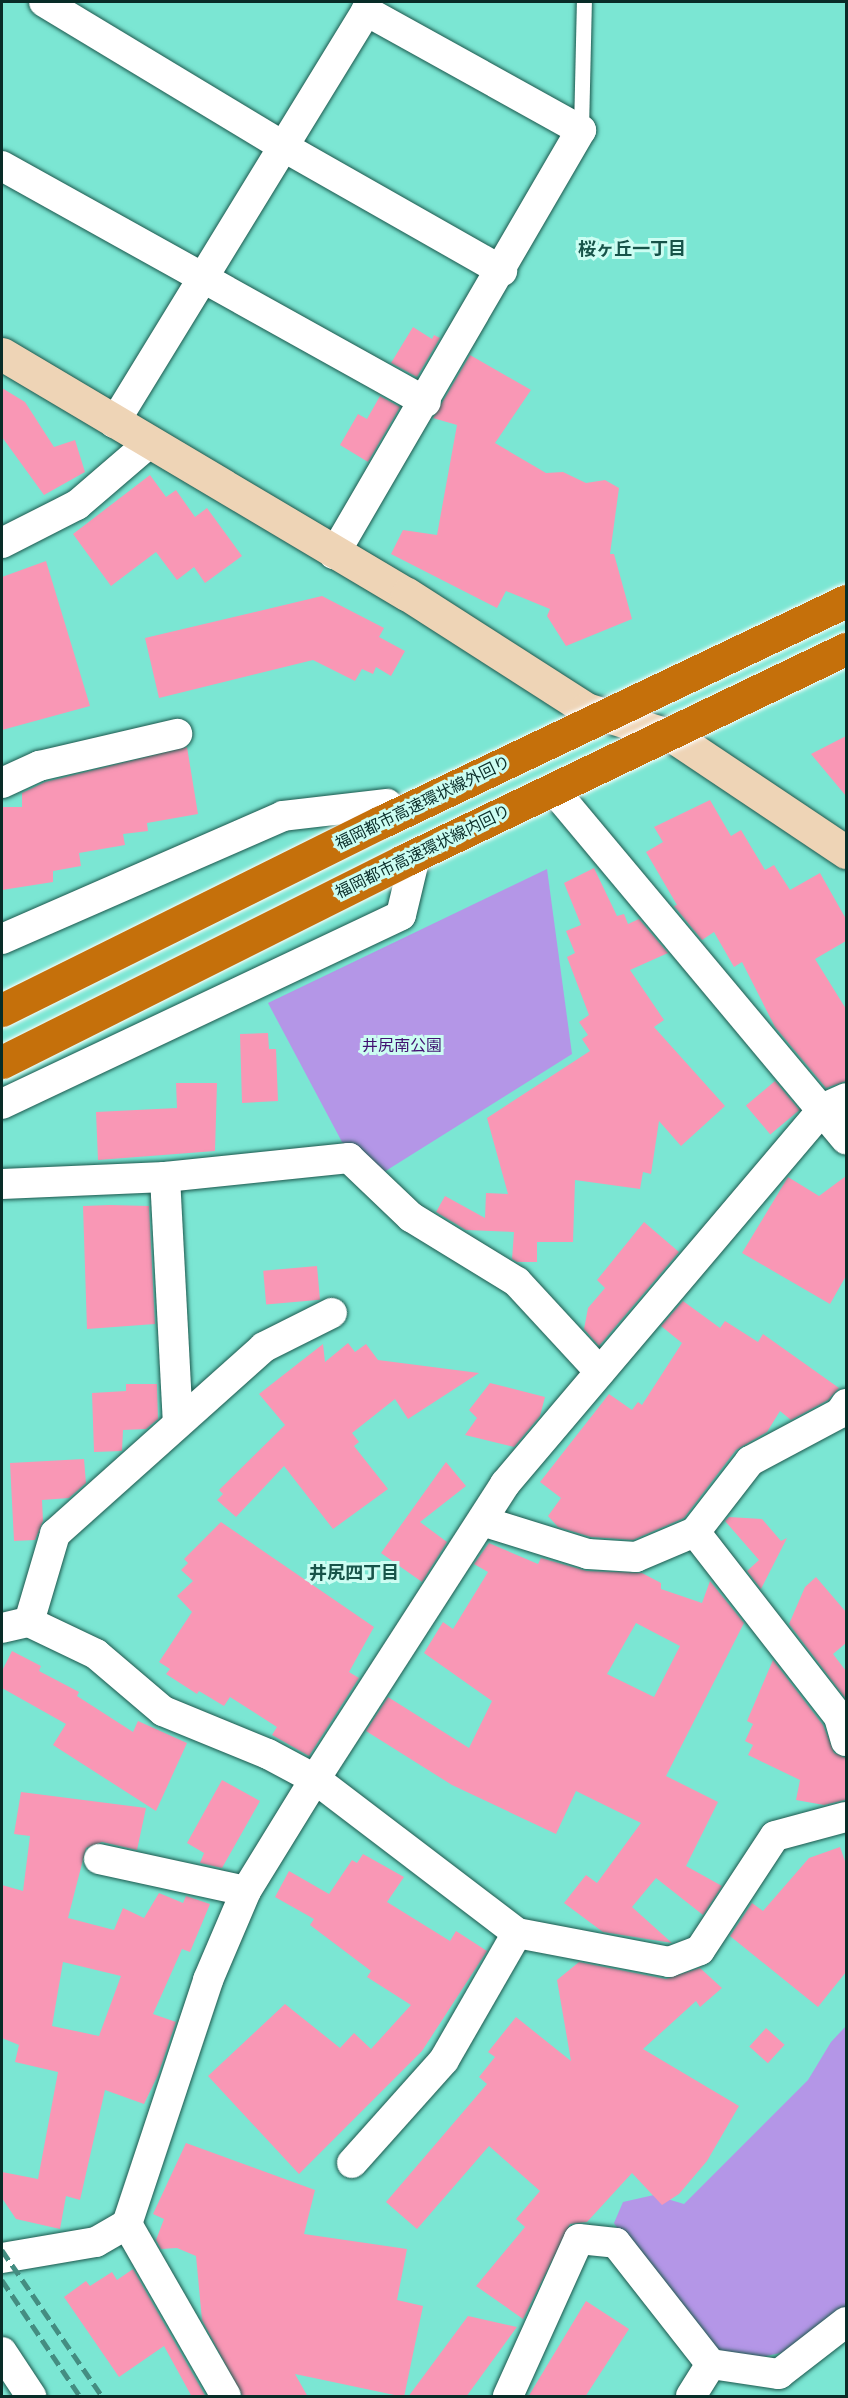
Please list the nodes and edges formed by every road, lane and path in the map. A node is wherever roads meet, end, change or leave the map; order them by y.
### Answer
1 (44, 2) edge
2 (584, 2) edge
3 (357, 6) edge
4 (581, 130) junction
5 (284, 147) junction
6 (2, 166) edge
7 (502, 271) junction
8 (203, 278) junction
9 (2, 354) edge
10 (426, 402) junction
11 (114, 423) junction
12 (149, 443) junction
13 (2, 543) edge
14 (334, 554) junction
15 (846, 601) edge
16 (846, 649) edge
17 (177, 734) dead end
18 (2, 783) edge
19 (558, 795) dead end
20 (387, 804) dead end
21 (846, 852) edge
22 (413, 865) dead end
23 (2, 939) edge
24 (2, 1010) edge
25 (2, 1062) edge
26 (835, 1103) edge
27 (2, 1104) edge
28 (846, 1139) edge
29 (165, 1176) junction
30 (2, 1184) edge
31 (332, 1313) dead end
32 (600, 1372) junction
33 (846, 1404) edge
34 (178, 1423) junction
35 (482, 1521) junction
36 (695, 1532) junction
37 (15, 1625) edge
38 (846, 1741) edge
39 (315, 1779) junction
40 (846, 1817) edge
41 (99, 1859) dead end
42 (246, 1891) junction
43 (517, 1933) junction
44 (352, 2163) dead end
45 (127, 2224) junction
46 (2, 2258) edge
47 (846, 2322) edge
48 (2, 2352) edge
49 (711, 2364) junction
50 (32, 2397) edge
51 (226, 2397) edge
52 (508, 2397) edge
53 (691, 2397) edge

1 - 5 street
2 - 4 lane
3 - 4 street
3 - 5 street
4 - 7 street
5 - 7 street
5 - 8 street
6 - 8 street
7 - 10 street
8 - 10 street
8 - 11 street
9 - 11 street
10 - 14 street
11 - 12 street
12 - 13 street
12 - 14 street
14 - 21 street
15 - 24 highway, 福岡都市高速環状線外回り, bridge
16 - 25 highway, 福岡都市高速環状線内回り, bridge
17 - 18 street
19 - 26 street
20 - 23 street
22 - 27 street
26 - 28 street
26 - 32 street
29 - 30 street
29 - 32 street
29 - 34 street
31 - 34 street
32 - 35 street
33 - 36 street
34 - 37 street
35 - 36 street
35 - 39 street
36 - 38 street
37 - 39 street
39 - 42 street
39 - 43 street
40 - 43 street
41 - 42 street
42 - 45 street
43 - 44 street
45 - 46 street
45 - 51 street
47 - 49 street
48 - 50 street
49 - 52 street
49 - 53 street

